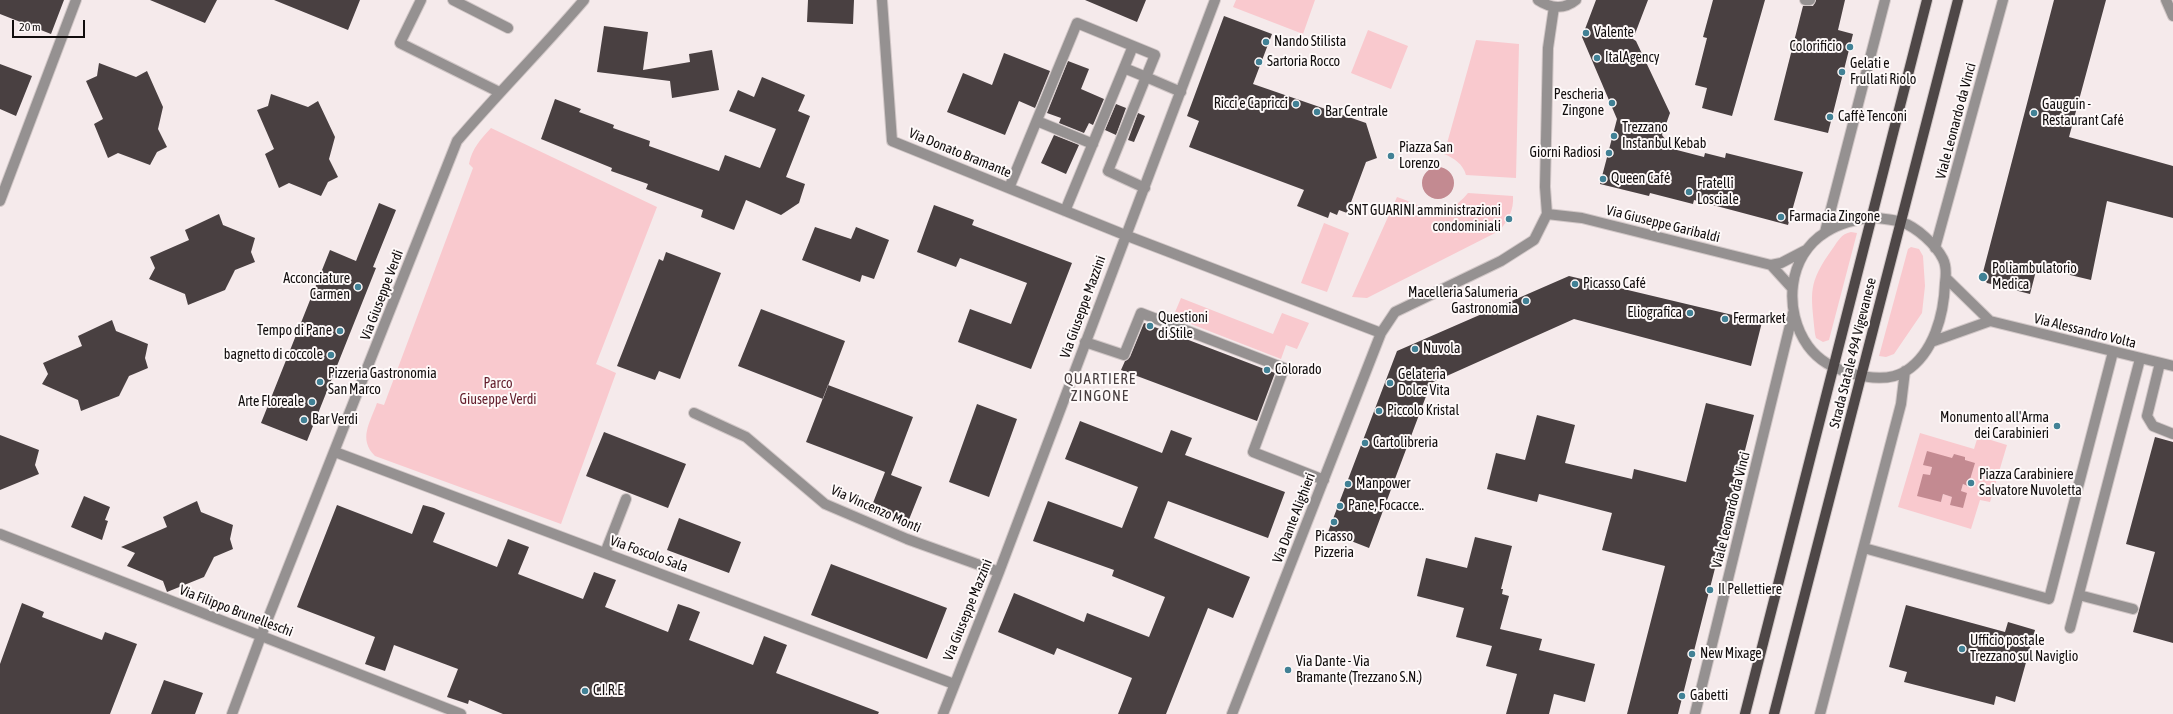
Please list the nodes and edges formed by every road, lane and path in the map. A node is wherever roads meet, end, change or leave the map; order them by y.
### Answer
1 (76, 0) edge
2 (421, 0) edge
3 (453, 0) edge
4 (584, 0) edge
5 (882, 0) edge
6 (1215, 0) edge
7 (1538, 0) edge
8 (1576, 0) edge
9 (1805, 0) edge
10 (1810, 0) edge
11 (1885, 0) edge
12 (1927, 0) edge
13 (1958, 0) edge
14 (2003, 0) edge
15 (2166, 0) edge
16 (1554, 7) junction
17 (2173, 16) edge
18 (508, 28) dead end
19 (1133, 46) junction
20 (1124, 68) junction
21 (1146, 77) junction
22 (499, 92) junction
23 (1181, 92) junction
24 (1037, 121) junction
25 (1092, 144) junction
26 (1009, 188) junction
27 (1145, 188) junction
28 (0, 201) edge
29 (1065, 211) junction
30 (1547, 214) junction
31 (1871, 217) junction
32 (1901, 222) junction
33 (1825, 232) junction
34 (1125, 235) junction
35 (1935, 248) junction
36 (1808, 249) junction
37 (1771, 265) junction
38 (1946, 278) junction
39 (1791, 287) junction
40 (1793, 313) junction
41 (1990, 321) junction
42 (1381, 333) junction
43 (1085, 342) junction
44 (1930, 342) junction
45 (2113, 352) junction
46 (2140, 359) junction
47 (2160, 364) junction
48 (2173, 366) edge
49 (1833, 369) junction
50 (1905, 371) junction
51 (1861, 377) junction
52 (694, 413) dead end
53 (2173, 434) edge
54 (335, 452) junction
55 (1324, 480) junction
56 (626, 499) dead end
57 (0, 534) edge
58 (1864, 548) junction
59 (605, 553) junction
60 (998, 572) junction
61 (2079, 595) junction
62 (2133, 609) dead end
63 (2070, 628) dead end
64 (261, 636) junction
65 (954, 684) junction
66 (232, 714) edge
67 (461, 714) edge
68 (943, 714) edge
69 (1232, 714) edge
70 (1695, 714) edge
71 (1745, 714) edge
72 (1774, 714) edge
73 (1820, 714) edge

1 - 28 street
2 - 22 street
3 - 18 street
4 - 22 street, Via Giuseppe Verdi
5 - 26 street, Via Donato Bramante
6 - 23 street, Via Giuseppe Mazzini
7 - 16 street
8 - 16 street
9 - 10 street
11 - 33 street
12 - 31 main road, Strada Statale 494 Vigevanese
13 - 32 main road, Strada Statale 494 Vigevanese
14 - 35 street, Viale Leonardo da Vinci
15 - 17 street
16 - 30 street
19 - 20 street
19 - 21 street
19 - 24 street
20 - 21 street
20 - 25 street
21 - 23 street
21 - 27 street
22 - 54 street, Via Giuseppe Verdi
23 - 27 street, Via Giuseppe Mazzini
24 - 25 street
24 - 26 street
25 - 29 street
26 - 29 street, Via Donato Bramante
27 - 34 street, Via Giuseppe Mazzini
29 - 34 street, Via Donato Bramante
30 - 37 street, Via Giuseppe Garibaldi
30 - 42 street
31 - 32 street
31 - 33 street
31 - 49 main road, Strada Statale 494 Vigevanese
32 - 35 street
32 - 51 main road, Strada Statale 494 Vigevanese
33 - 36 street
34 - 42 street
34 - 43 street, Via Giuseppe Mazzini
35 - 38 street
36 - 37 street
36 - 39 street
37 - 39 street
38 - 41 street
38 - 44 street
39 - 40 street
40 - 49 street
40 - 70 street, Viale Leonardo da Vinci
41 - 44 street
41 - 45 street, Via Alessandro Volta
42 - 55 street, Via Dante Alighieri
43 - 55 street
43 - 60 street, Via Giuseppe Mazzini
44 - 50 street
45 - 46 street, Via Alessandro Volta
45 - 58 street
46 - 47 street, Via Alessandro Volta
46 - 61 street
47 - 48 street, Via Alessandro Volta
47 - 53 street
49 - 51 street
49 - 71 main road, Strada Statale 494 Vigevanese
50 - 51 street
50 - 58 street
51 - 72 main road, Strada Statale 494 Vigevanese
52 - 60 street, Via Vincenzo Monti
54 - 59 street, Via Foscolo Sala
54 - 64 street, Via Giuseppe Verdi
55 - 69 street, Via Dante Alighieri
56 - 59 street
57 - 64 street, Via Filippo Brunelleschi
58 - 73 street
59 - 65 street, Via Foscolo Sala
60 - 65 street, Via Giuseppe Mazzini
61 - 62 street
61 - 63 street
64 - 66 street, Via Giuseppe Verdi
64 - 67 street, Via Filippo Brunelleschi
65 - 68 street, Via Giuseppe Mazzini

